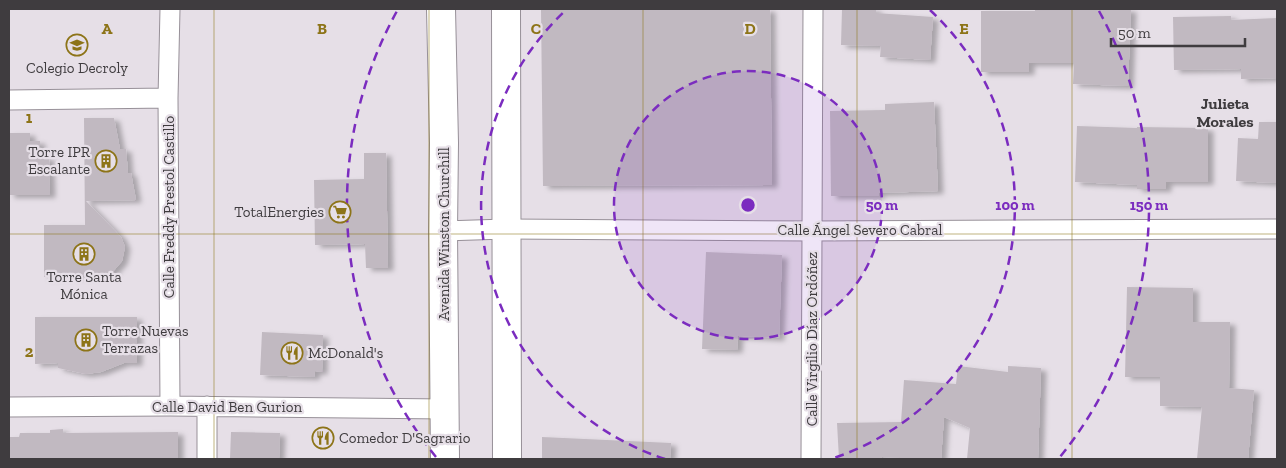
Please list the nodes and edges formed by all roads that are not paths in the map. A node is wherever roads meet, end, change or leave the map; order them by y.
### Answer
1 (170, 9) edge
2 (442, 9) edge
3 (506, 9) edge
4 (813, 9) edge
5 (168, 98) junction
6 (9, 100) edge
7 (506, 229) junction
8 (1277, 229) edge
9 (812, 230) junction
10 (443, 231) junction
11 (170, 406) junction
12 (207, 406) junction
13 (9, 407) edge
14 (446, 409) junction
15 (207, 459) edge
16 (446, 459) edge
17 (507, 459) edge
18 (811, 459) edge

1 - 5 street, Calle Freddy Prestol Castillo
2 - 10 main road, Avenida Winston Churchill
3 - 7 main road
4 - 9 street, Calle Virgilio Díaz Ordóñez
5 - 6 street
5 - 11 street, Calle Freddy Prestol Castillo
7 - 9 street, Calle Ángel Severo Cabral
7 - 10 street, Calle Ángel Severo Cabral
7 - 17 main road
8 - 9 street, Calle Ángel Severo Cabral
9 - 18 street, Calle Virgilio Díaz Ordóñez
10 - 14 main road, Avenida Winston Churchill
11 - 12 street, Calle David Ben Gurion
11 - 13 street, Calle David Ben Gurion
12 - 14 street, Calle David Ben Gurion
12 - 15 street
14 - 16 main road, Avenida Winston Churchill

